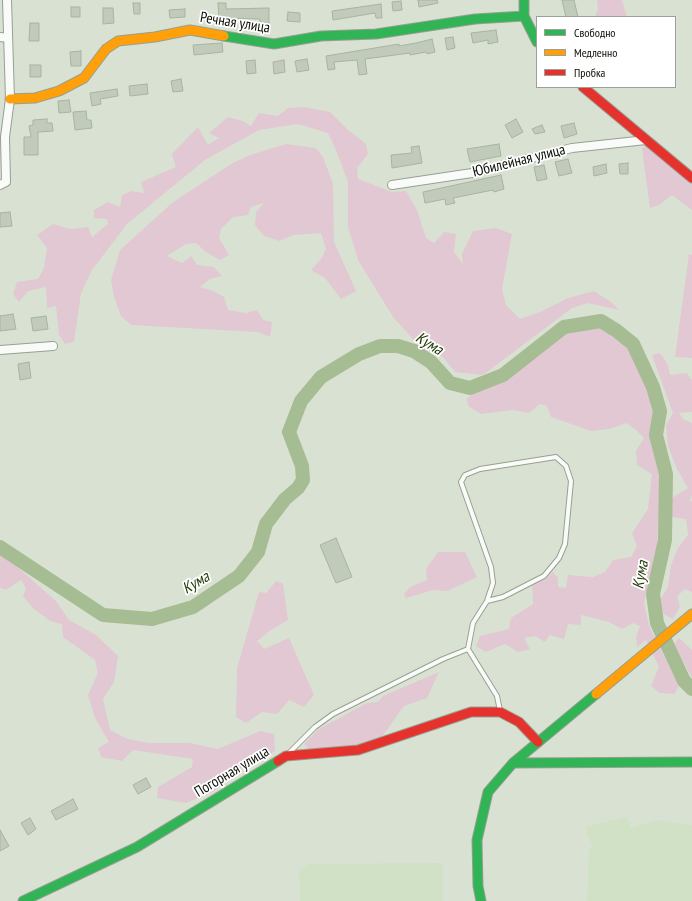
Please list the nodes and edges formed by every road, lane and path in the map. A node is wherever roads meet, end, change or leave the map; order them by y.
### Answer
1 (7, 0) edge
2 (524, 0) edge
3 (524, 16) junction
4 (4, 38) edge
5 (536, 40) edge
6 (584, 88) edge
7 (10, 99) junction
8 (3, 137) edge
9 (646, 140) junction
10 (692, 178) edge
11 (0, 185) edge
12 (392, 185) dead end
13 (53, 346) dead end
14 (0, 350) edge
15 (487, 601) junction
16 (692, 614) edge
17 (468, 649) junction
18 (500, 712) junction
19 (538, 742) junction
20 (286, 756) junction
21 (692, 762) edge
22 (513, 763) junction
23 (23, 901) edge
24 (481, 901) edge

1 - 4 street
2 - 3 street
3 - 5 street
3 - 7 street, Речная улица
4 - 7 street
6 - 9 street
7 - 8 street
8 - 11 street
9 - 10 street
9 - 12 street, Юбилейная улица
13 - 14 street
15 - 15 lane
15 - 17 lane
16 - 19 street
17 - 18 lane
17 - 20 lane
18 - 19 street
18 - 20 street, Погорная улица
19 - 22 street
20 - 23 street, Погорная улица
21 - 22 street
22 - 24 street

